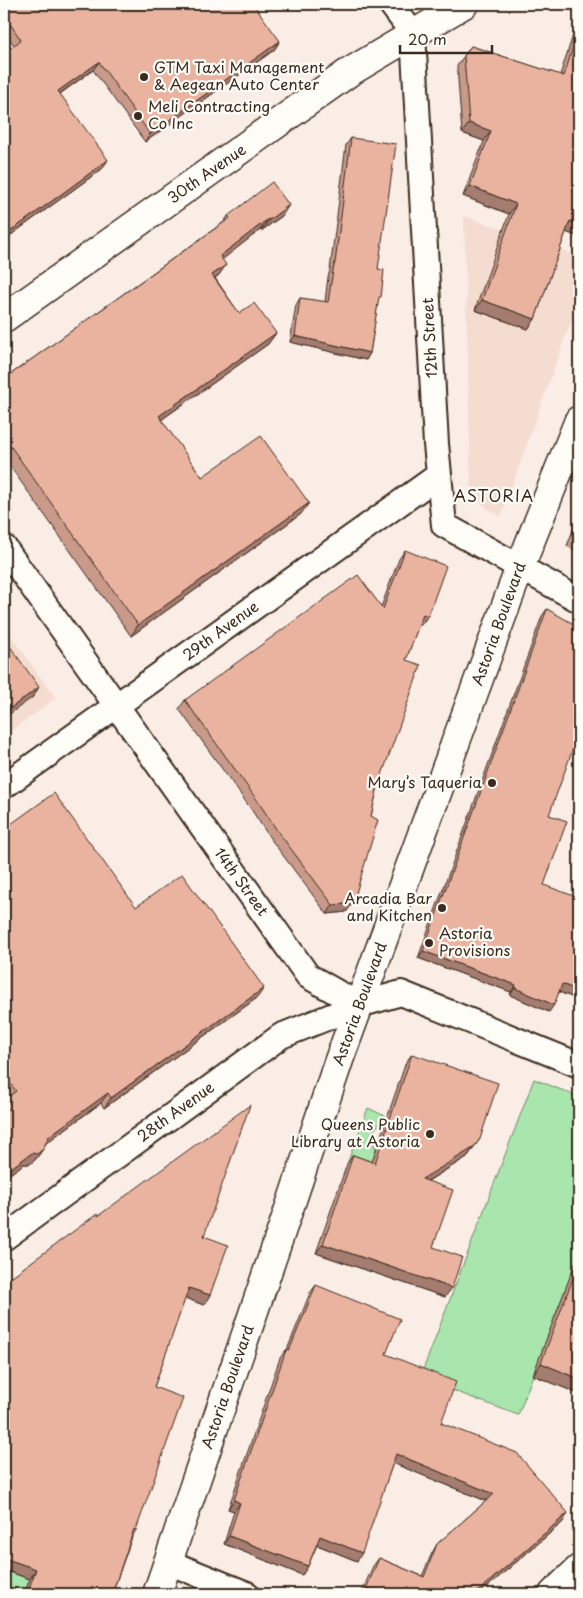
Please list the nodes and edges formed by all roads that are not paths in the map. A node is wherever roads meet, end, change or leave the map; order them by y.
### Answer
1 (391, 4) edge
2 (464, 4) edge
3 (440, 12) edge
4 (413, 34) junction
5 (4, 318) edge
6 (579, 420) edge
7 (439, 475) junction
8 (4, 548) edge
9 (520, 567) junction
10 (579, 600) edge
11 (116, 706) junction
12 (4, 786) edge
13 (359, 1005) junction
14 (579, 1065) edge
15 (4, 1238) edge
16 (168, 1562) junction
17 (579, 1569) edge
18 (156, 1594) edge
19 (247, 1594) edge
20 (553, 1594) edge

1 - 4 street
2 - 3 main road, 30th Avenue
3 - 4 main road, 30th Avenue
4 - 5 main road, 30th Avenue
4 - 7 street, 12th Street
6 - 9 main road, Astoria Boulevard
7 - 9 street, 12th Street
7 - 11 street, 29th Avenue
8 - 11 street, 14th Street
9 - 10 street, 12th Street
9 - 13 main road, Astoria Boulevard
11 - 12 street, 29th Avenue
11 - 13 street, 14th Street
13 - 14 street
13 - 15 street, 28th Avenue
13 - 16 main road, Astoria Boulevard
16 - 18 main road, Astoria Boulevard
16 - 19 street
17 - 20 main road

